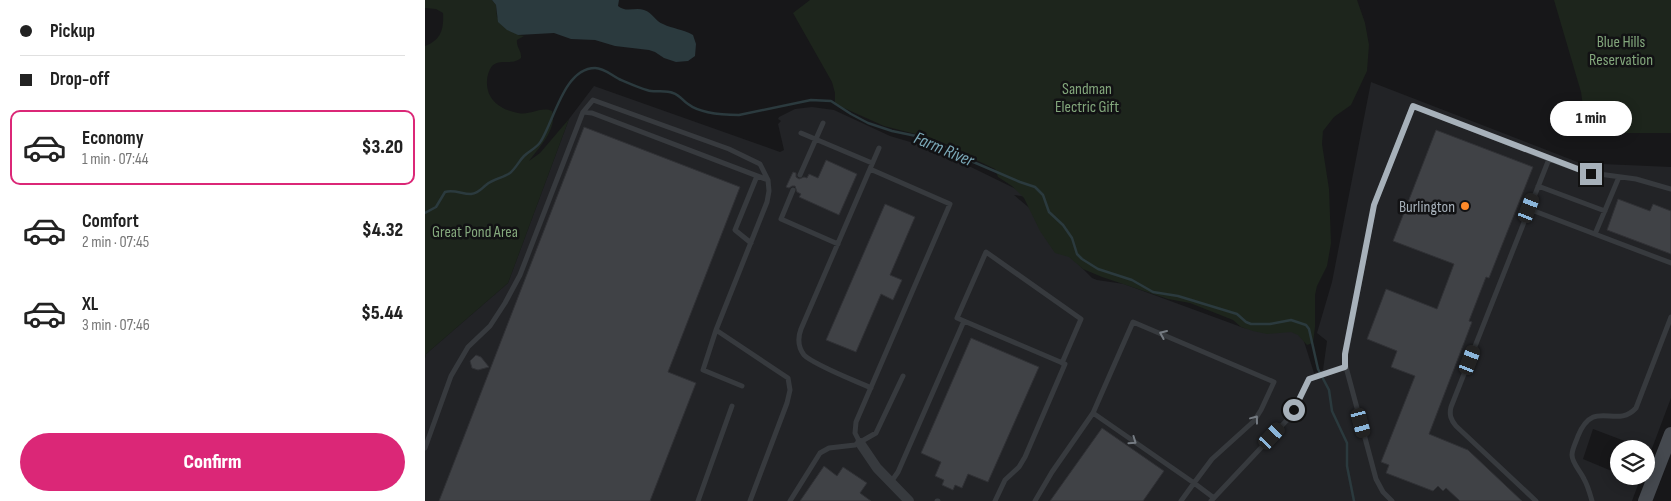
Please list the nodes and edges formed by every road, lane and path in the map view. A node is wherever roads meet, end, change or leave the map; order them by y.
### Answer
1 (583, 112) junction
2 (823, 123) dead end
3 (801, 133) dead end
4 (816, 139) junction
5 (879, 148) dead end
6 (1549, 158) junction
7 (872, 163) junction
8 (870, 169) junction
9 (800, 175) dead end
10 (757, 176) junction
11 (1619, 177) junction
12 (768, 180) junction
13 (1538, 186) junction
14 (1671, 189) edge
15 (793, 190) dead end
16 (1529, 208) junction
17 (1605, 211) junction
18 (1595, 234) junction
19 (751, 243) junction
20 (838, 244) junction
21 (1671, 263) edge
22 (1671, 318) edge
23 (964, 320) junction
24 (716, 330) junction
25 (1669, 330) edge
26 (1062, 363) junction
27 (1345, 367) junction
28 (903, 376) dead end
29 (742, 386) dead end
30 (871, 388) junction
31 (732, 406) dead end
32 (1093, 413) junction
33 (1671, 434) edge
34 (860, 443) junction
35 (425, 448) edge
36 (891, 483) junction
37 (1194, 483) junction
38 (1213, 500) edge
39 (698, 501) edge
40 (750, 501) edge
41 (790, 501) edge
42 (909, 501) edge
43 (995, 501) edge
44 (1035, 501) edge
45 (1181, 501) edge
46 (1392, 501) edge
47 (1536, 501) edge
48 (1592, 501) edge
49 (1645, 501) edge

1 - 10 lane
1 - 12 lane
1 - 35 lane
2 - 4 lane
3 - 4 lane
4 - 7 lane
4 - 9 lane
5 - 7 lane
6 - 11 lane
6 - 13 lane
6 - 27 lane
7 - 8 lane
8 - 20 lane
8 - 30 lane
10 - 12 lane
10 - 19 lane
11 - 14 lane
11 - 17 lane
12 - 19 lane
13 - 16 lane
13 - 17 lane
15 - 20 lane
16 - 18 lane
16 - 47 lane
17 - 18 lane
18 - 21 lane
19 - 24 lane
20 - 30 lane
22 - 25 lane
23 - 26 lane
23 - 26 lane
23 - 36 lane
24 - 29 lane
24 - 40 lane
25 - 48 lane
26 - 43 lane
27 - 38 lane
27 - 46 lane
28 - 34 lane
30 - 34 lane
31 - 39 lane
32 -> 37 lane
37 -> 32 lane
32 - 44 lane
33 - 49 main road
34 - 36 street
34 - 41 lane
36 - 42 street
37 - 38 lane
37 - 45 lane

